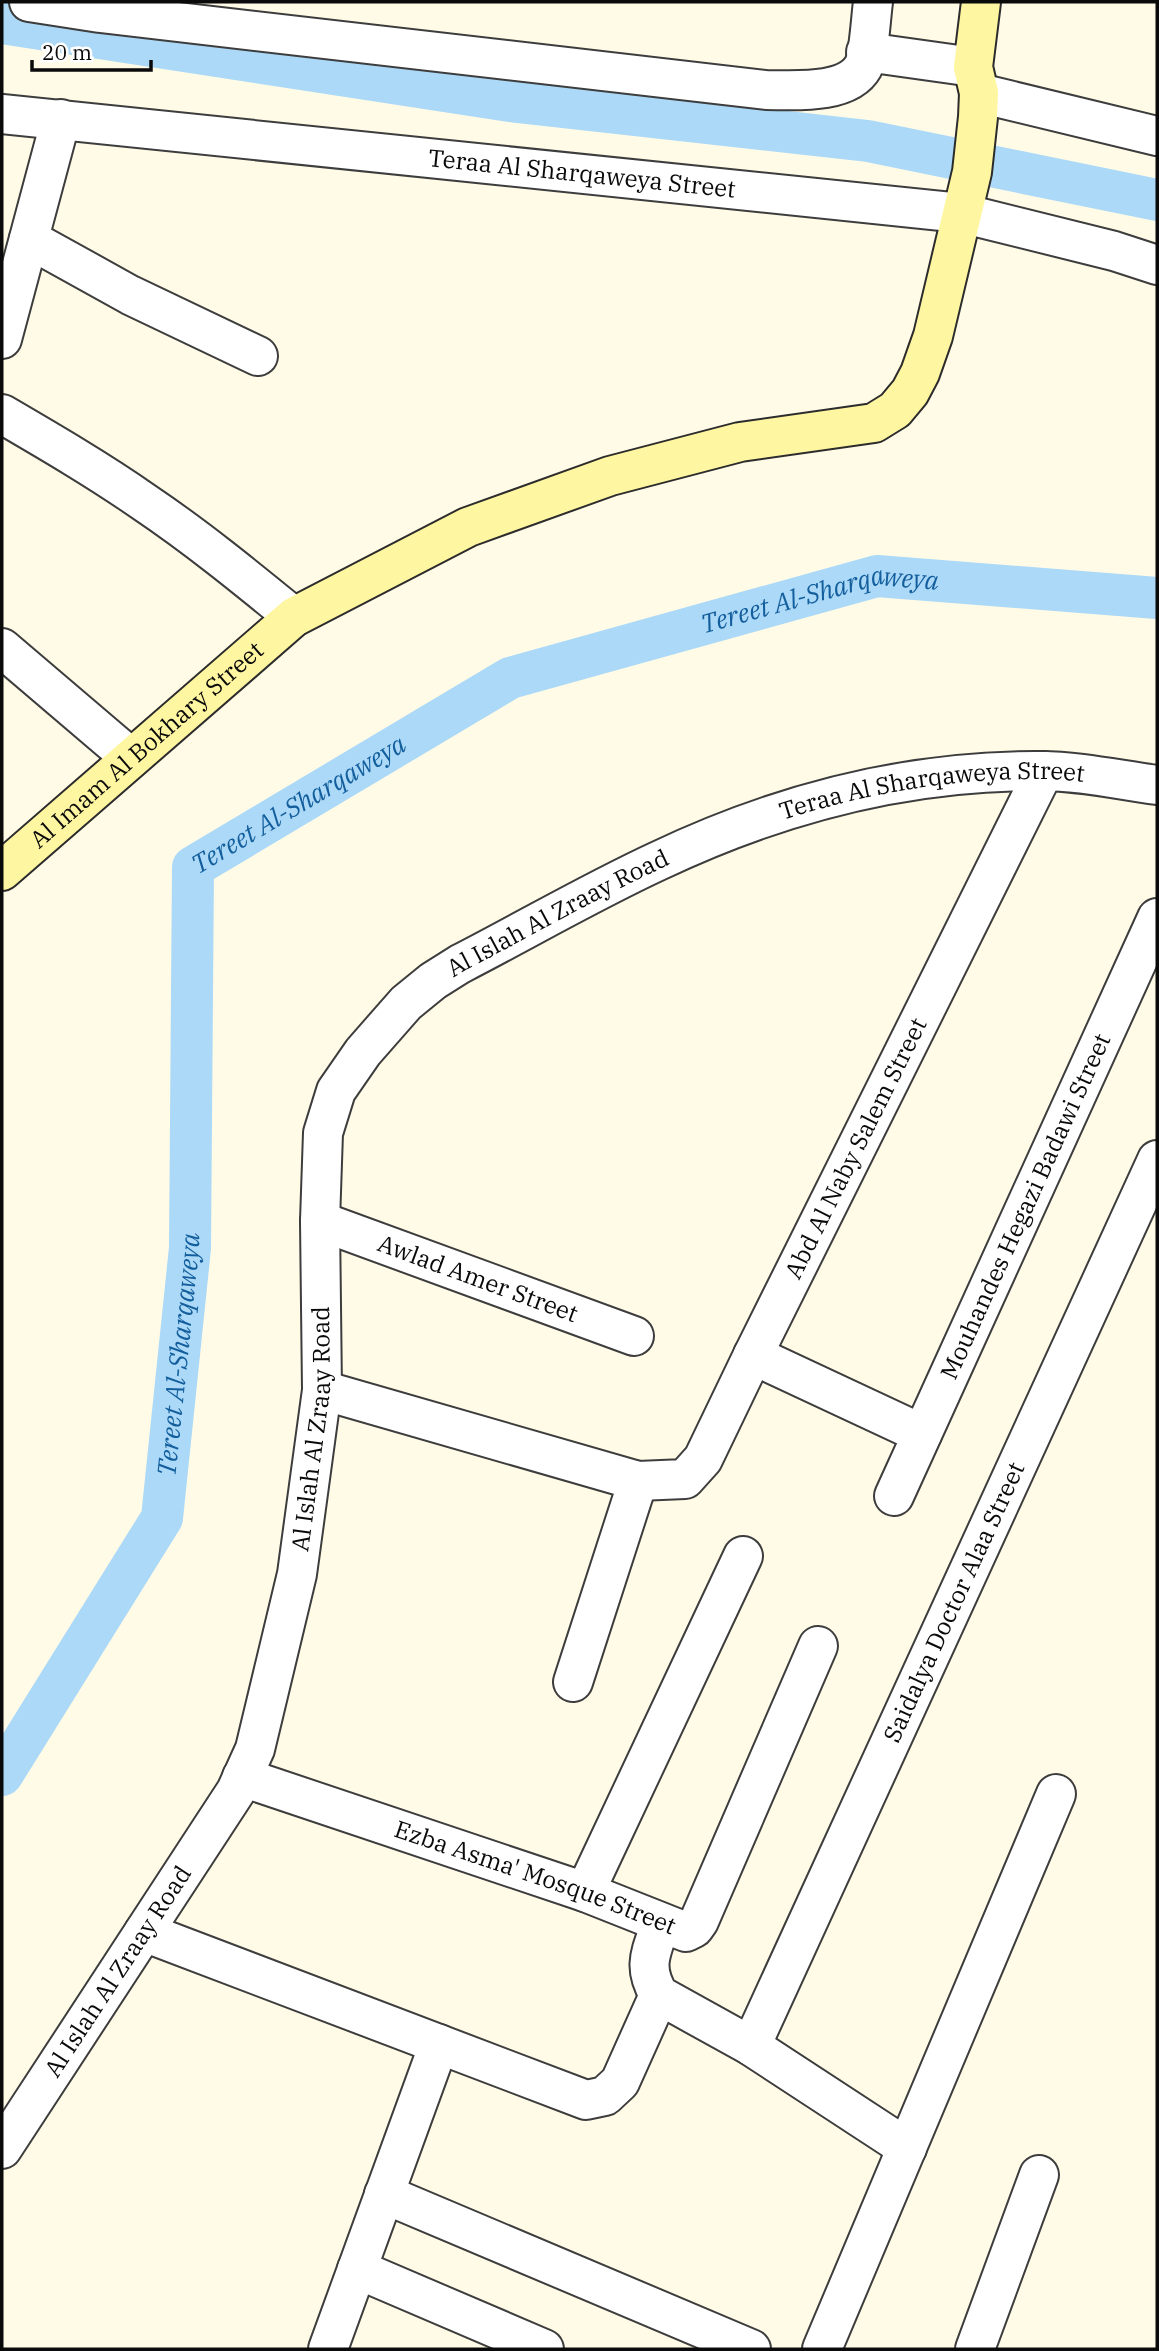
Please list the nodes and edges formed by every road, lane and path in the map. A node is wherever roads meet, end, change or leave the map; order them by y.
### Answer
1 (29, 2) edge
2 (873, 2) edge
3 (981, 2) edge
4 (877, 53) junction
5 (968, 85) junction
6 (2, 114) edge
7 (61, 120) junction
8 (1157, 136) edge
9 (961, 213) junction
10 (29, 239) junction
11 (1157, 265) edge
12 (2, 340) edge
13 (258, 356) dead end
14 (2, 414) edge
15 (293, 617) junction
16 (2, 648) edge
17 (131, 758) junction
18 (1044, 771) junction
19 (1157, 785) edge
20 (711, 839) joint
21 (2, 871) edge
22 (1157, 918) edge
23 (1157, 1160) edge
24 (320, 1221) junction
25 (634, 1336) dead end
26 (752, 1355) junction
27 (322, 1390) junction
28 (922, 1434) junction
29 (638, 1481) junction
30 (894, 1496) dead end
31 (743, 1556) dead end
32 (818, 1646) dead end
33 (573, 1682) dead end
34 (242, 1777) junction
35 (1056, 1794) dead end
36 (585, 1892) junction
37 (661, 1923) junction
38 (144, 1932) junction
39 (659, 1995) junction
40 (439, 2044) junction
41 (751, 2046) junction
42 (907, 2148) junction
43 (2, 2149) edge
44 (1039, 2175) dead end
45 (384, 2194) junction
46 (357, 2269) junction
47 (328, 2349) edge
48 (544, 2349) edge
49 (751, 2349) edge
50 (822, 2349) edge
51 (975, 2349) edge

1 - 4 street
2 - 4 street
3 - 5 street
4 - 5 street
5 - 8 street
5 - 9 street, Al Imam Al Bokhary Street
6 - 7 street, Teraa Al Sharqaweya Street
7 - 9 street, Teraa Al Sharqaweya Street
7 - 10 street
9 - 11 street, Teraa Al Sharqaweya Street
9 - 15 street, Al Imam Al Bokhary Street
10 - 12 street
10 - 13 street
14 - 15 street
15 - 17 street, Al Imam Al Bokhary Street
16 - 17 street
17 - 21 street, Al Imam Al Bokhary Street
18 - 19 street, Teraa Al Sharqaweya Street
18 - 20 street, Teraa Al Sharqaweya Street
18 - 26 street, Abd Al Naby Salem Street
20 - 24 street, Al Islah Al Zraay Road
22 - 28 street, Mouhandes Hegazi Badawi Street
23 - 41 street, Saidalya Doctor Alaa Street
24 - 25 street, Awlad Amer Street
24 - 27 street, Al Islah Al Zraay Road
26 - 28 street
26 - 29 street, Abd Al Naby Salem Street
27 - 29 street, Abd Al Naby Salem Street
27 - 34 street, Al Islah Al Zraay Road
28 - 30 street, Mouhandes Hegazi Badawi Street
29 - 33 street
31 - 36 street
32 - 37 street, Ezba Asma' Mosque Street
34 - 36 street, Ezba Asma' Mosque Street
34 - 38 street, Al Islah Al Zraay Road
35 - 42 street
36 - 37 street, Ezba Asma' Mosque Street
37 - 39 street
38 - 40 street
38 - 43 street, Al Islah Al Zraay Road
39 - 40 street
39 - 41 street
40 - 45 street
41 - 42 street
42 - 50 street
44 - 51 street
45 - 46 street
45 - 49 street
46 - 47 street
46 - 48 street

